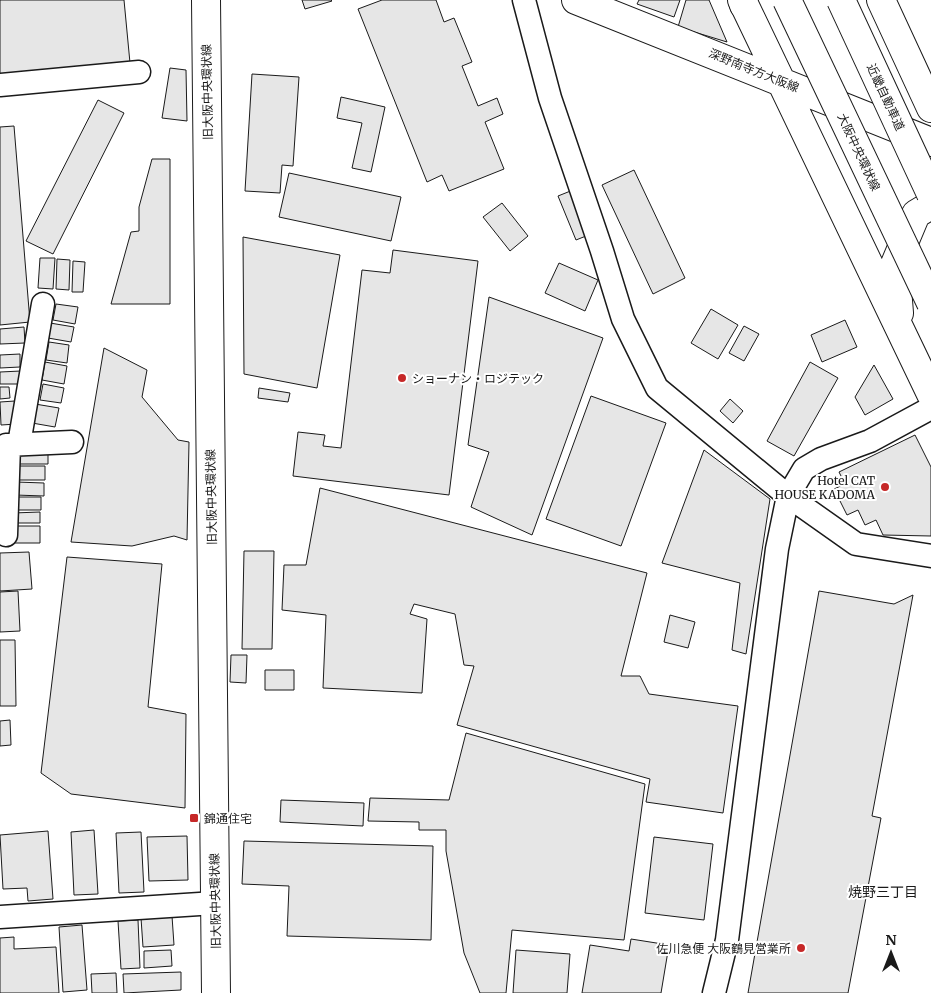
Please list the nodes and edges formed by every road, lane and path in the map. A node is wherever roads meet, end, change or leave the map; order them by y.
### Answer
1 (206, 0) edge
2 (524, 0) edge
3 (576, 0) edge
4 (787, 0) edge
5 (841, 0) edge
6 (881, 0) edge
7 (743, 2) edge
8 (139, 72) dead end
9 (782, 81) junction
10 (0, 85) edge
11 (931, 108) edge
12 (931, 142) edge
13 (931, 194) edge
14 (931, 205) edge
15 (931, 303) edge
16 (43, 304) dead end
17 (901, 332) junction
18 (931, 394) edge
19 (931, 408) edge
20 (72, 442) dead end
21 (9, 445) edge
22 (788, 496) junction
23 (6, 535) dead end
24 (931, 556) edge
25 (214, 903) junction
26 (0, 917) edge
27 (216, 993) edge
28 (714, 993) edge

1 - 25 main road, 旧大阪中央環状線
2 - 22 street
3 - 9 main road, 深野南寺方大阪線
4 - 15 main road, 大阪中央環状線, bridge
5 - 13 main road, 近畿自動車道, bridge
6 - 11 main road
7 - 9 main road
8 - 10 street
9 - 12 main road, 深野南寺方大阪線
9 - 17 main road
14 - 17 main road
16 - 21 street
17 - 18 main road
19 - 22 street
20 - 21 street
21 - 23 street
22 - 24 street
22 - 28 street
25 - 26 street
25 - 27 main road, 旧大阪中央環状線

